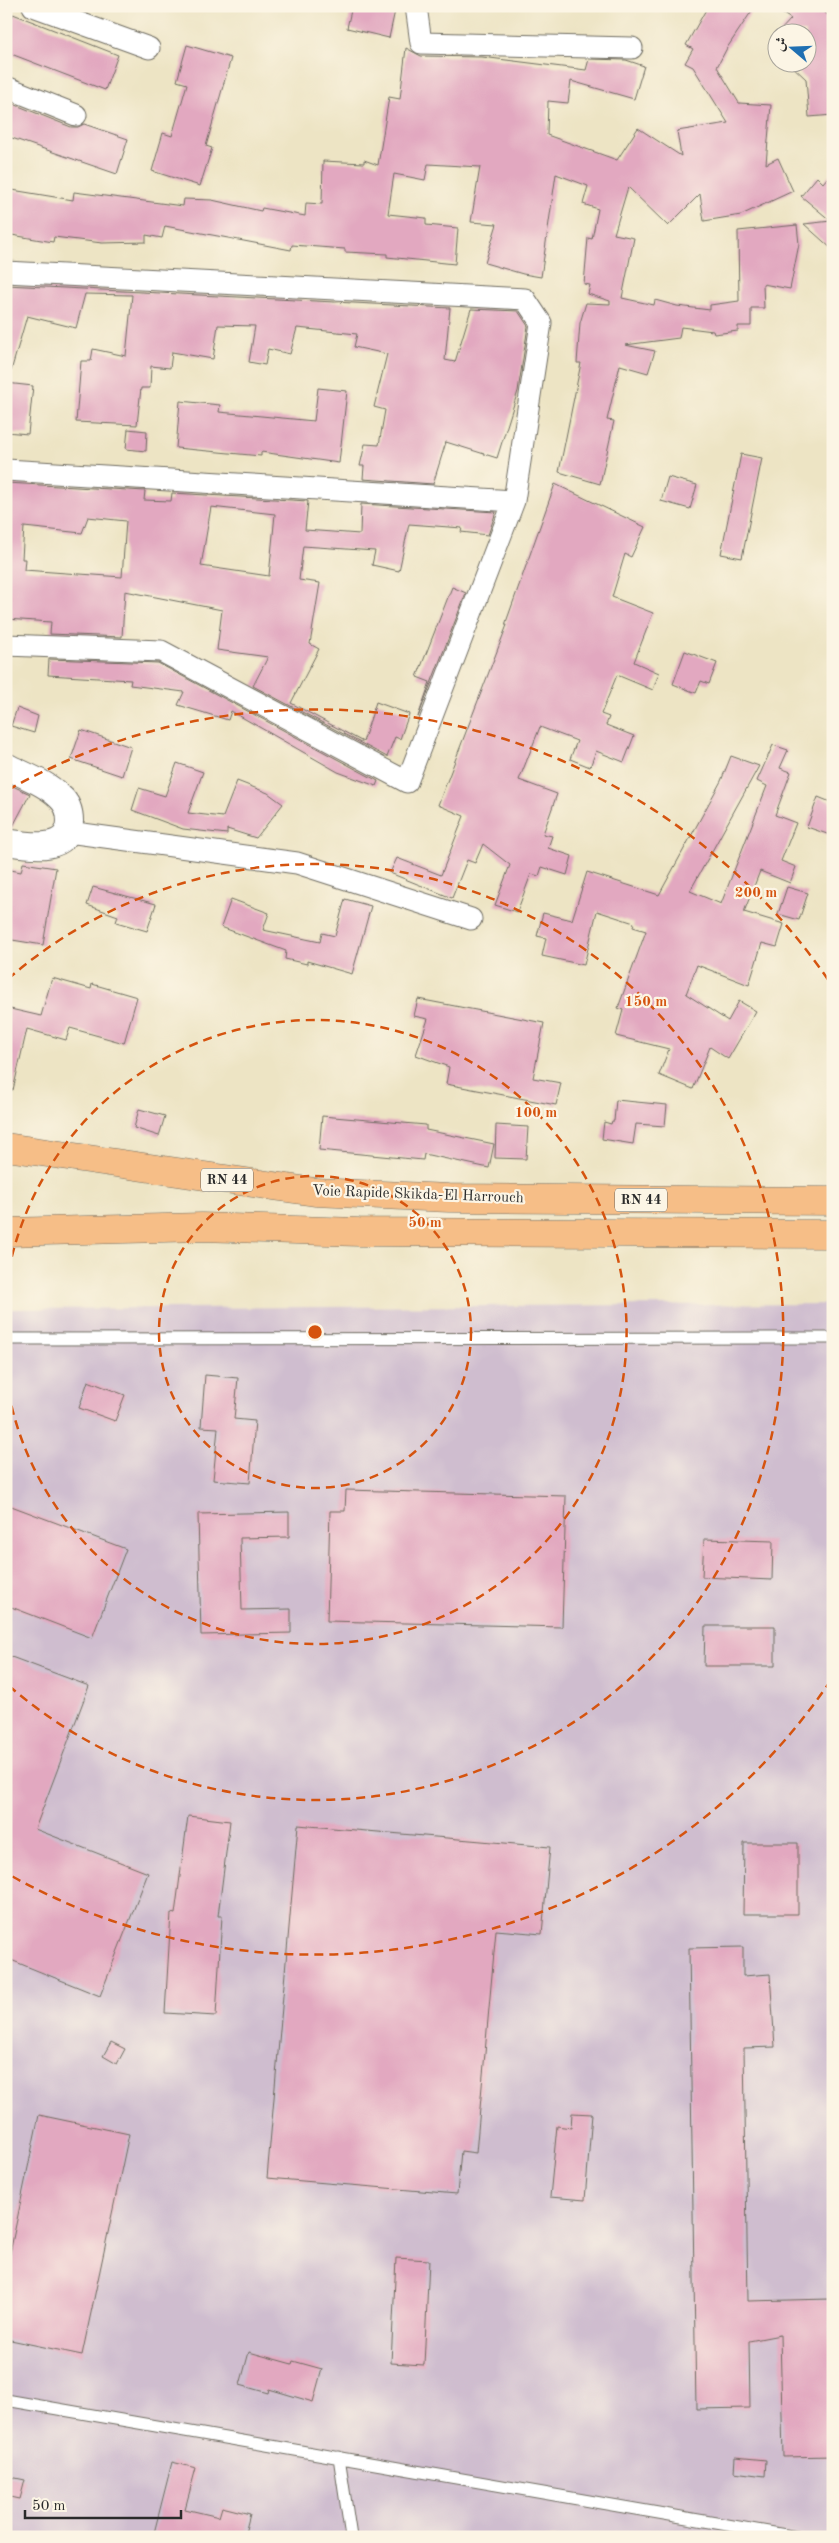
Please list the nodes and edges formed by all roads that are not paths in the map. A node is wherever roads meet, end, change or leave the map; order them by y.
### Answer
1 (33, 6) edge
2 (416, 6) edge
3 (149, 48) dead end
4 (632, 48) dead end
5 (6, 87) edge
6 (76, 115) dead end
7 (6, 272) edge
8 (6, 470) edge
9 (514, 502) junction
10 (6, 645) edge
11 (6, 766) edge
12 (68, 832) junction
13 (6, 842) edge
14 (471, 919) dead end
15 (6, 1147) edge
16 (833, 1201) edge
17 (6, 1232) edge
18 (833, 1234) edge
19 (833, 1338) edge
20 (6, 1339) edge
21 (6, 2400) edge
22 (339, 2457) junction
23 (351, 2537) edge
24 (797, 2537) edge

1 - 3 street
2 - 4 street
5 - 6 street
7 - 9 street
8 - 9 street
9 - 10 street
11 - 12 street
12 - 13 street
12 - 14 street
15 - 16 highway, Voie Rapide Skikda-El Harrouch / RN 44
17 - 18 highway, RN 44
19 - 20 lane
21 - 22 lane
22 - 23 lane
22 - 24 lane

